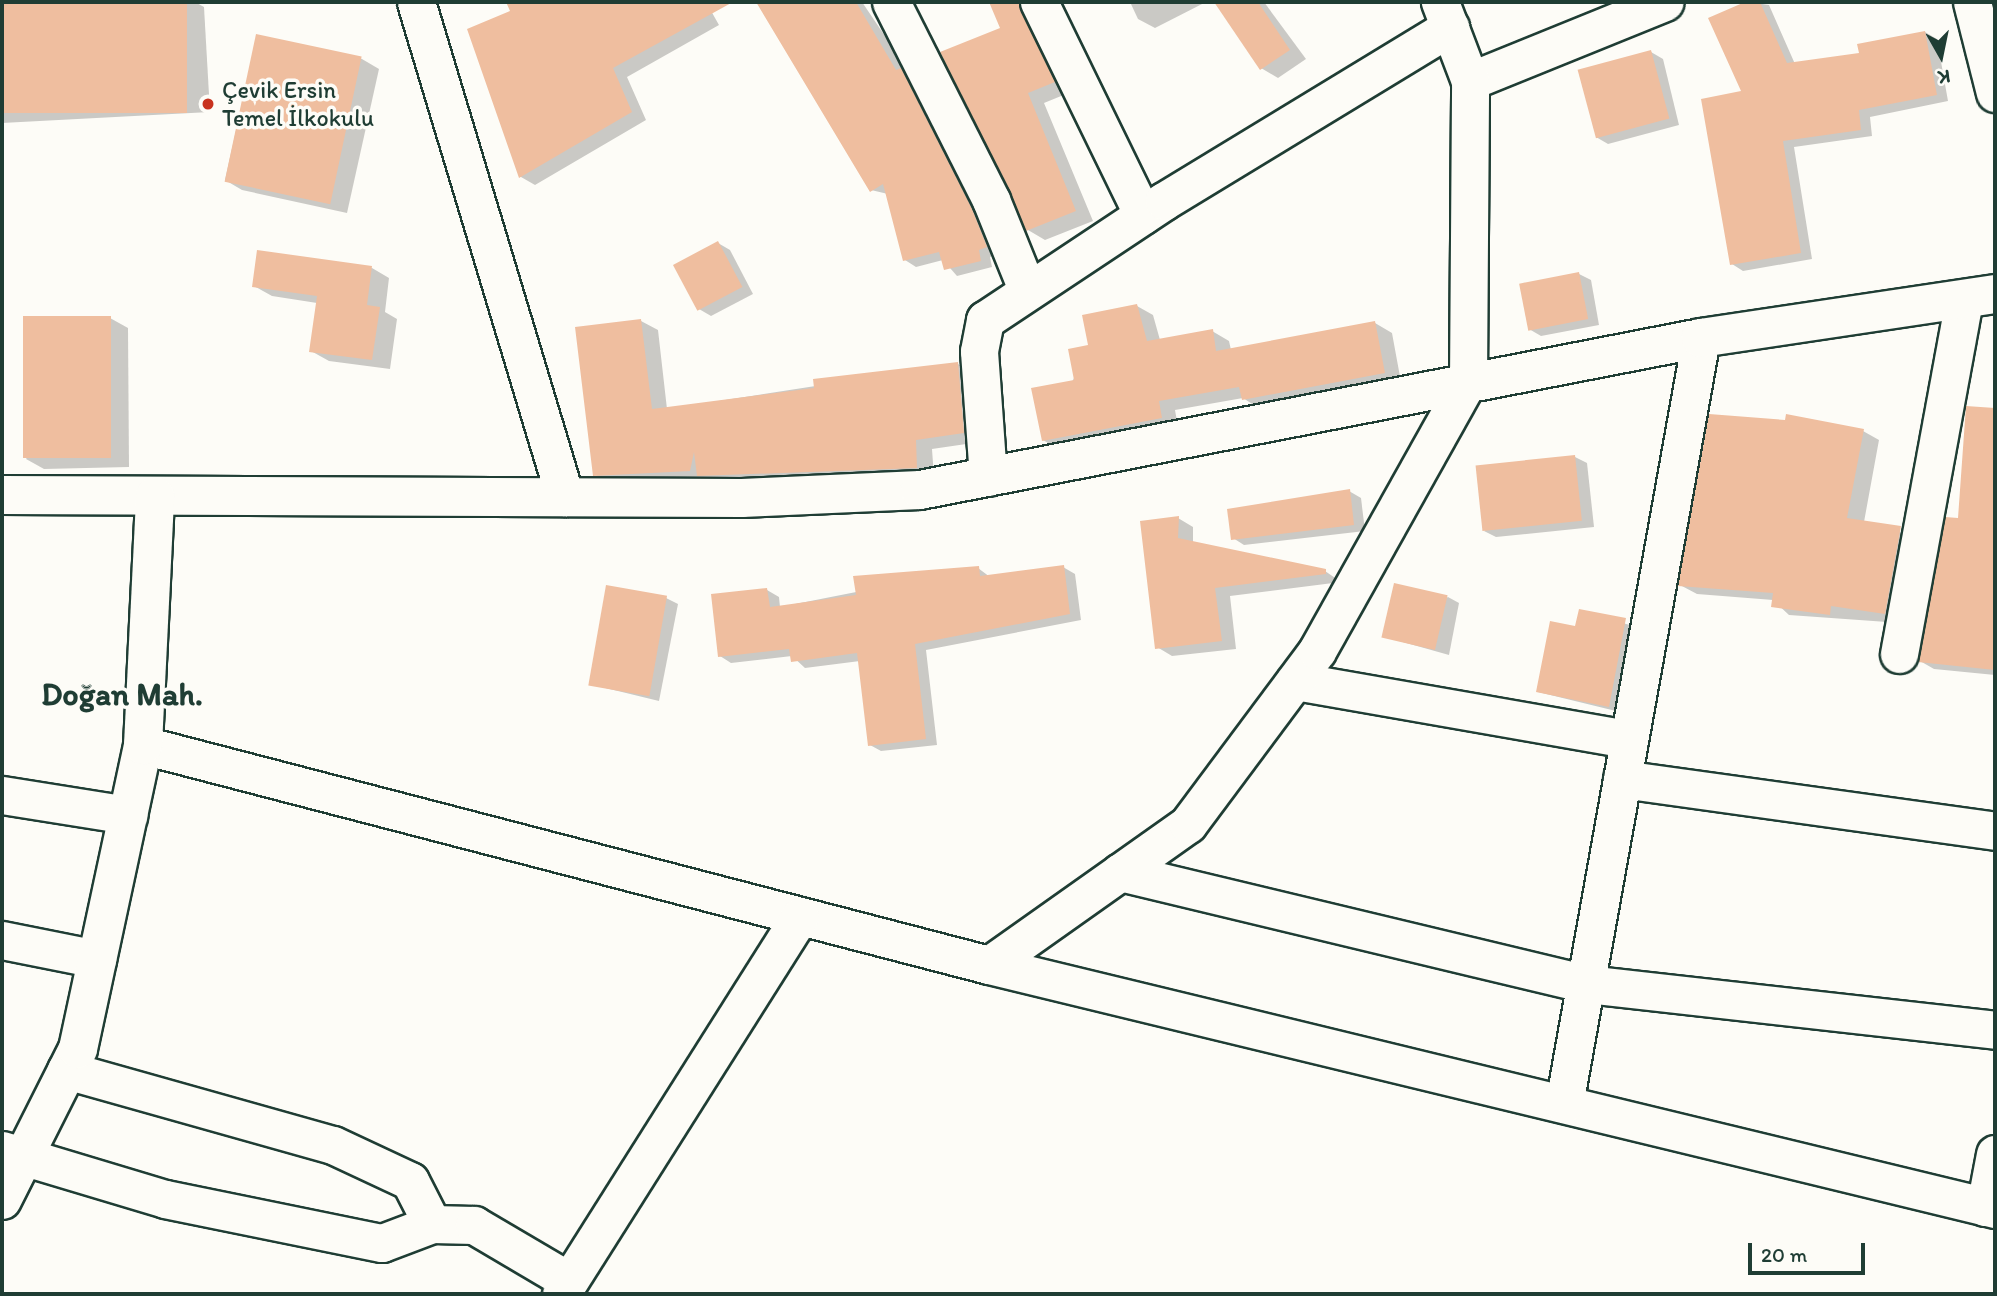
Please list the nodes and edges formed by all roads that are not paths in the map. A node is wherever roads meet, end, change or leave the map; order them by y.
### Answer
1 (416, 2) edge
2 (891, 2) edge
3 (1039, 2) edge
4 (1665, 2) edge
5 (1972, 2) edge
6 (1445, 14) edge
7 (1470, 81) junction
8 (1995, 93) edge
9 (1143, 215) junction
10 (1027, 289) junction
11 (1979, 299) edge
12 (1701, 338) junction
13 (1468, 382) junction
14 (988, 477) junction
15 (2, 495) edge
16 (155, 496) junction
17 (565, 497) junction
18 (1899, 654) dead end
19 (1295, 681) junction
20 (1629, 739) junction
21 (144, 745) junction
22 (1622, 779) junction
23 (2, 795) edge
24 (128, 815) junction
25 (1995, 831) edge
26 (1120, 872) junction
27 (800, 916) junction
28 (2, 940) edge
29 (97, 959) junction
30 (989, 965) junction
31 (1586, 984) junction
32 (1995, 1030) edge
33 (66, 1070) junction
34 (1564, 1104) junction
35 (1995, 1154) edge
36 (12, 1155) edge
37 (2, 1200) edge
38 (1990, 1208) edge
39 (432, 1224) junction
40 (565, 1287) edge

1 - 17 street
2 - 10 street
3 - 9 street
4 - 7 street
5 - 8 street
6 - 7 street
6 - 9 street
7 - 13 street
9 - 10 street
10 - 14 street
11 - 12 main road
11 - 18 street
12 - 13 main road
12 - 20 street
13 - 14 main road
13 - 19 street
14 - 17 main road
15 - 16 main road
16 - 17 main road
16 - 21 main road
19 - 20 street
19 - 26 street
20 - 22 street
21 - 24 main road
21 - 27 street
22 - 25 street
22 - 31 street
23 - 24 street
24 - 29 main road
26 - 30 street
26 - 31 street
27 - 30 street
27 - 40 street
28 - 29 street
29 - 33 main road
30 - 34 street
31 - 32 street
31 - 34 street
33 - 36 main road
33 - 39 street
34 - 38 street
35 - 38 street
36 - 37 main road
36 - 39 street
39 - 40 street

